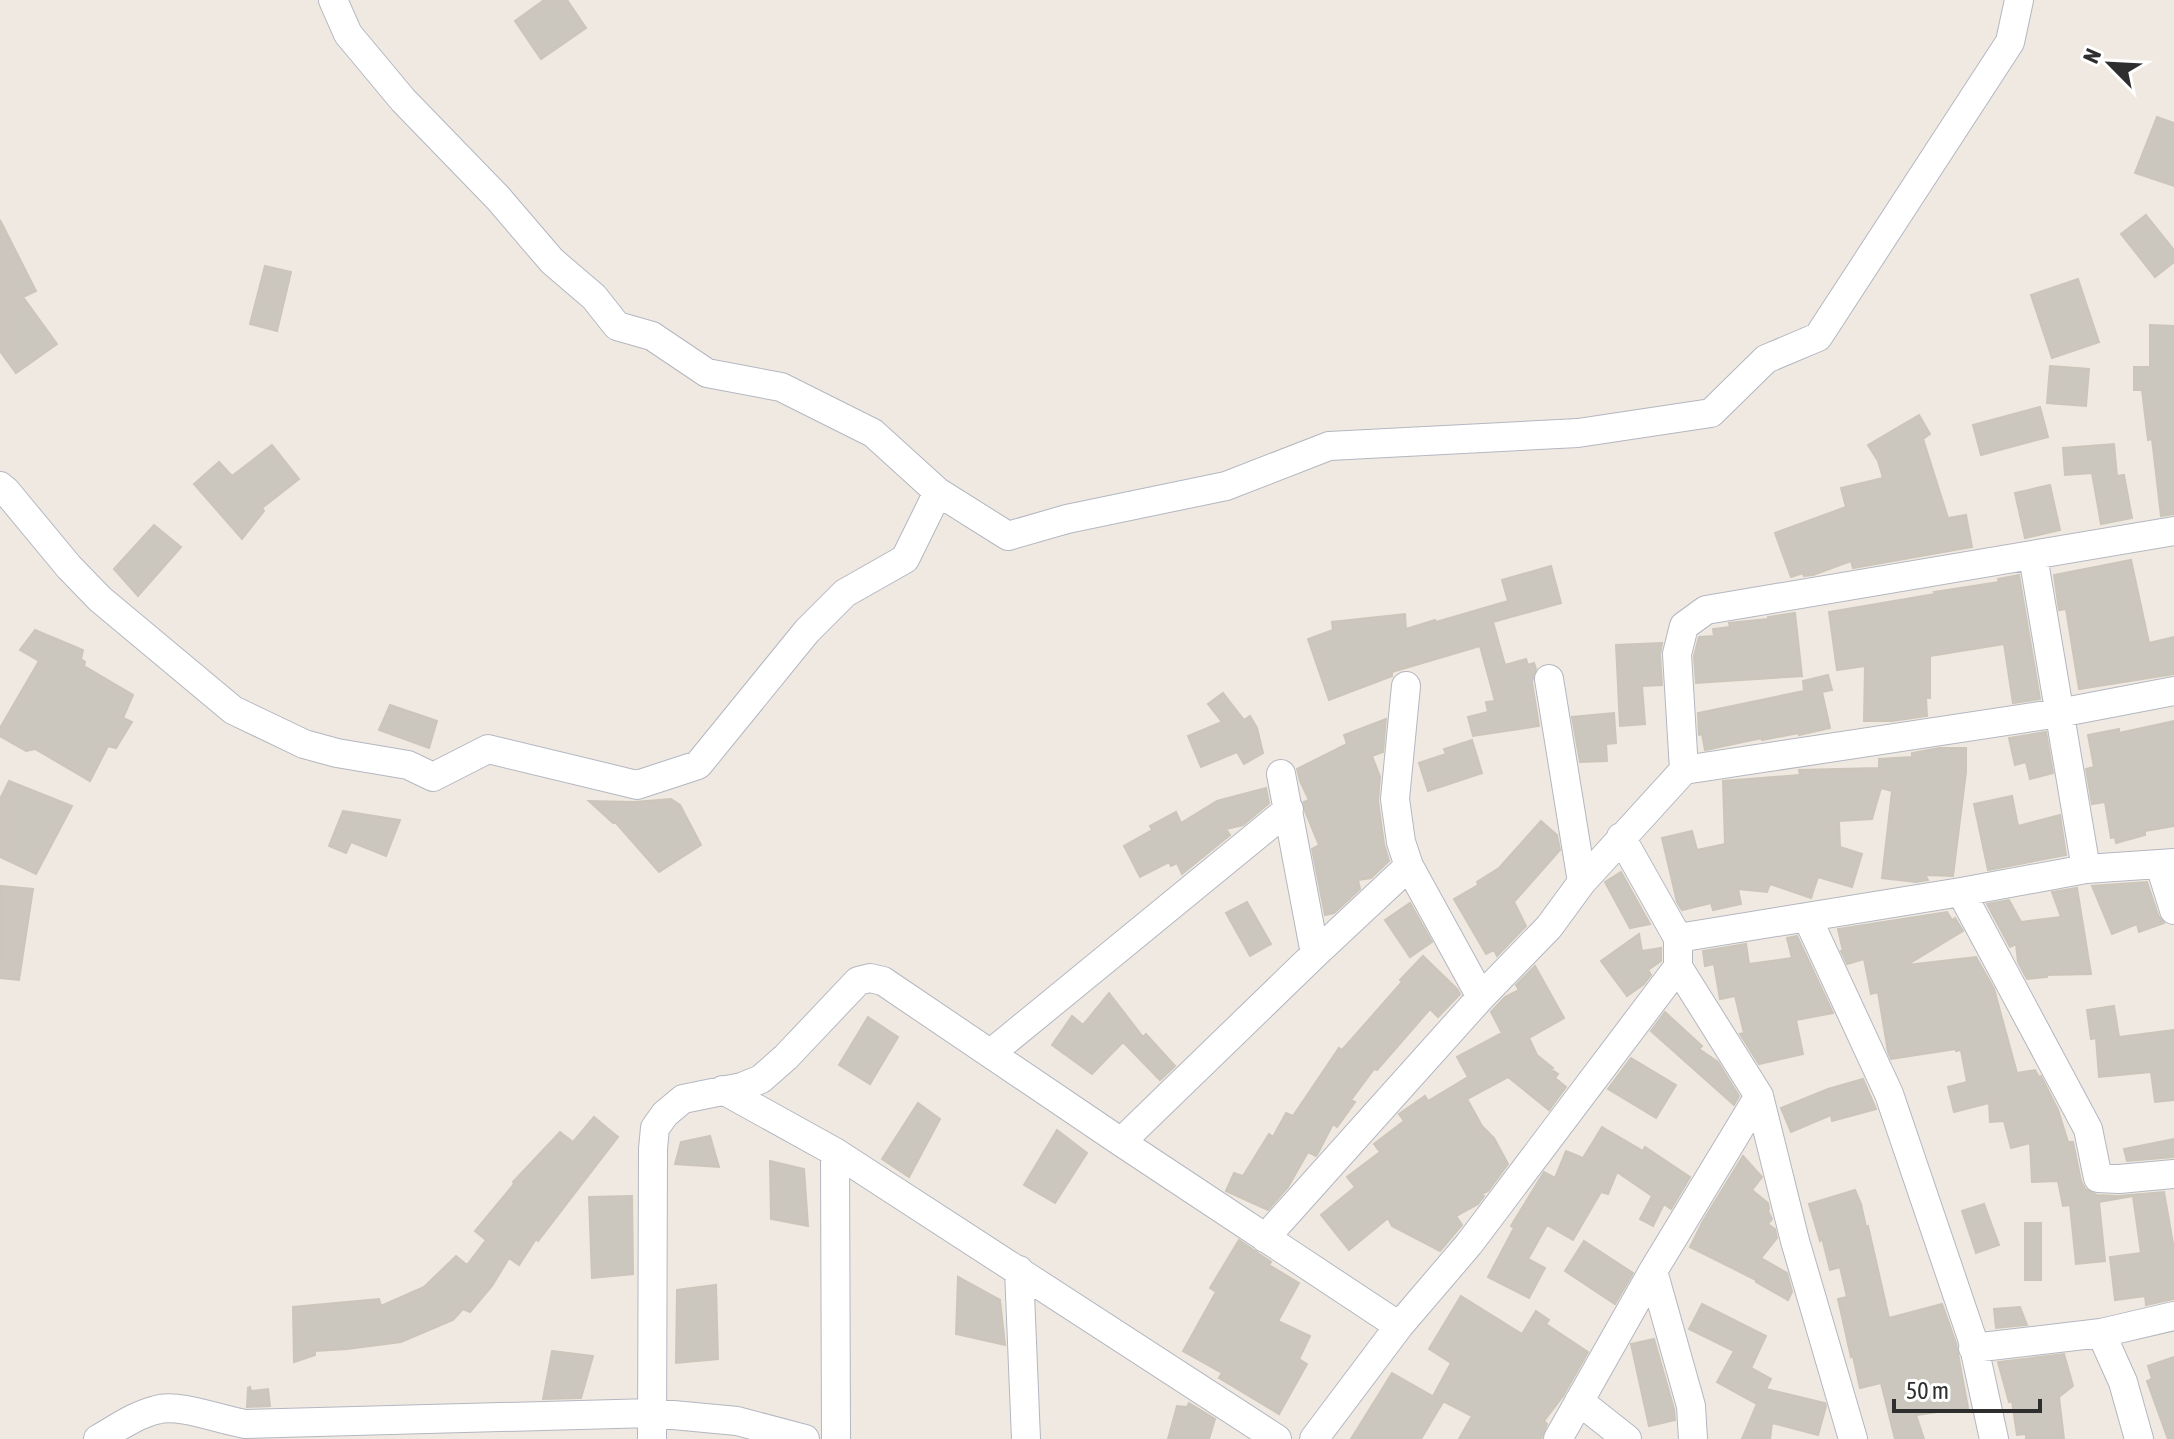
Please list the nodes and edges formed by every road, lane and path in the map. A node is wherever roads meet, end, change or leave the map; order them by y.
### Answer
1 (333, 0) edge
2 (2019, 0) edge
3 (0, 486) edge
4 (938, 492) junction
5 (2174, 531) edge
6 (2033, 556) junction
7 (1549, 679) dead end
8 (1406, 686) dead end
9 (2174, 691) edge
10 (2059, 713) junction
11 (1684, 770) junction
12 (1281, 774) dead end
13 (1289, 809) junction
14 (1621, 837) junction
15 (2167, 864) edge
16 (1409, 866) junction
17 (2086, 869) junction
18 (1582, 882) junction
19 (1961, 892) junction
20 (2174, 910) edge
21 (1807, 917) junction
22 (1678, 938) junction
23 (1315, 954) junction
24 (1678, 967) junction
25 (1481, 997) junction
26 (991, 1053) junction
27 (723, 1090) junction
28 (1759, 1096) junction
29 (1121, 1142) junction
30 (835, 1152) junction
31 (2174, 1174) edge
32 (1265, 1238) junction
33 (1019, 1270) junction
34 (1653, 1271) junction
35 (2174, 1316) edge
36 (1399, 1326) junction
37 (2101, 1333) junction
38 (1973, 1348) junction
39 (1579, 1401) junction
40 (652, 1426) edge
41 (229, 1430) edge
42 (346, 1430) edge
43 (98, 1439) edge
44 (805, 1439) edge
45 (836, 1439) edge
46 (1026, 1439) edge
47 (1277, 1439) edge
48 (1314, 1439) edge
49 (1558, 1439) edge
50 (1627, 1439) edge
51 (1693, 1439) edge
52 (1853, 1439) edge
53 (1994, 1439) edge
54 (2139, 1439) edge

1 - 4 street
2 - 4 street
3 - 4 street
5 - 6 street
6 - 10 street
6 - 11 street
7 - 18 street
8 - 16 street
9 - 10 street
10 - 11 street
10 - 17 street
11 - 14 street
12 - 13 street
13 - 23 street
13 - 26 street
14 - 18 street
14 - 22 street
15 - 17 street
15 - 20 street
16 - 23 street
16 - 25 street
17 - 19 street
18 - 25 street
19 - 21 street
19 - 31 street
21 - 22 street
21 - 38 street
22 - 24 street
23 - 29 street
24 - 28 street
24 - 36 street
25 - 32 street
26 - 27 street
26 - 29 street
27 - 30 street
27 - 40 street
28 - 34 street
28 - 52 street
29 - 32 street
30 - 33 street
30 - 45 street
32 - 36 street
33 - 46 street
33 - 47 street
34 - 39 street
34 - 51 street
35 - 37 street
36 - 48 street
37 - 38 street
37 - 54 street
38 - 53 street
39 - 49 street
39 - 50 street
40 - 42 street
40 - 44 street
41 - 42 street
41 - 43 street

